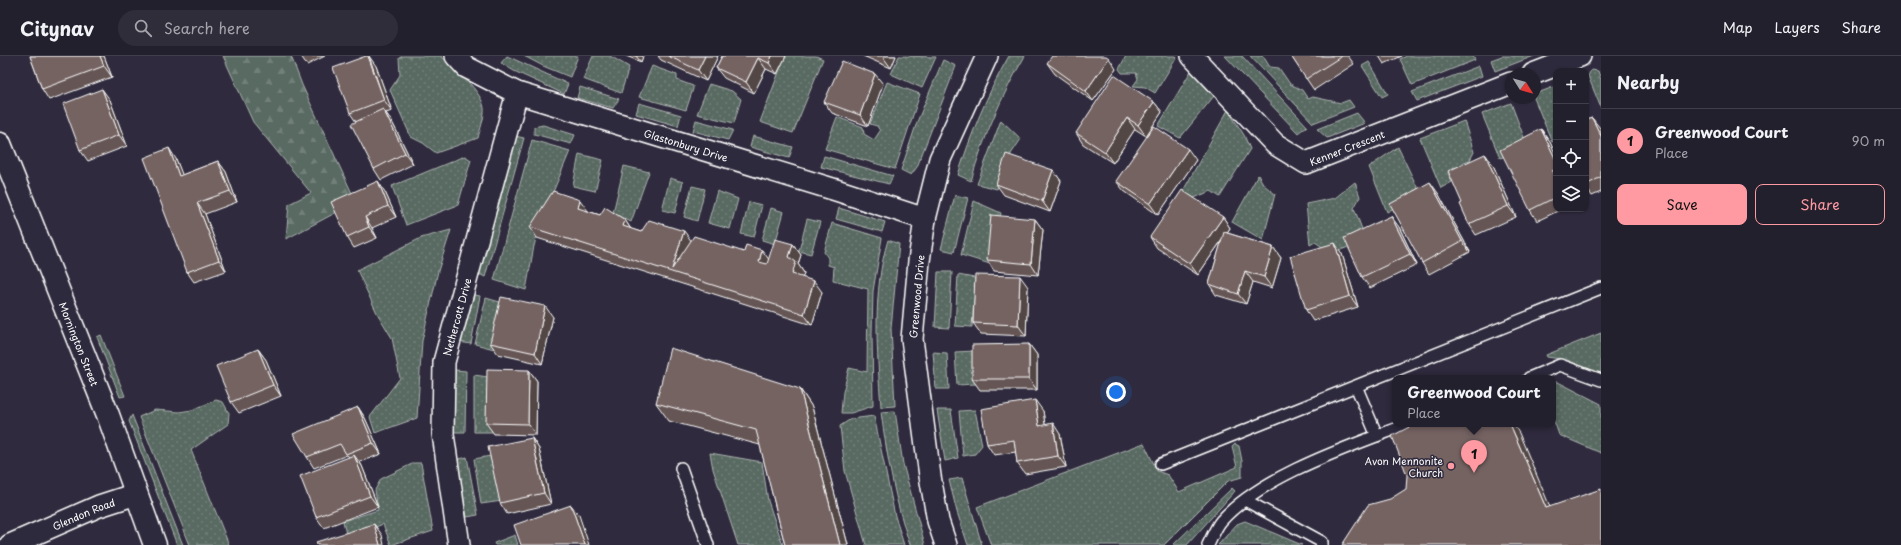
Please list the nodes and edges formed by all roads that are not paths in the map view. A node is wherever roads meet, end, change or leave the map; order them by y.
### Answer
1 (456, 56) edge
2 (987, 56) edge
3 (1192, 56) edge
4 (1580, 56) edge
5 (1541, 71) edge
6 (1505, 85) edge
7 (517, 93) junction
8 (0, 144) edge
9 (925, 219) junction
10 (1601, 288) edge
11 (1536, 375) edge
12 (1601, 380) edge
13 (1356, 386) junction
14 (1400, 427) edge
15 (1377, 436) junction
16 (1162, 464) dead end
17 (681, 468) dead end
18 (136, 494) junction
19 (1245, 500) junction
20 (10, 545) edge
21 (155, 545) edge
22 (459, 545) edge
23 (708, 545) edge
24 (946, 545) edge
25 (1208, 545) edge
26 (1322, 545) edge

1 - 7 street, Glastonbury Drive
2 - 9 street, Greenwood Drive
3 - 6 street, Kenner Crescent
4 - 5 street
7 - 9 street, Glastonbury Drive
7 - 22 street, Nethercott Drive
8 - 18 main road, Mornington Street
9 - 24 street, Greenwood Drive
10 - 13 lane
11 - 12 lane
13 - 15 lane
13 - 16 lane
14 - 15 lane
15 - 19 lane
17 - 23 lane
18 - 20 street, Glendon Road
18 - 21 main road, Mornington Street
19 - 25 lane
19 - 26 lane

